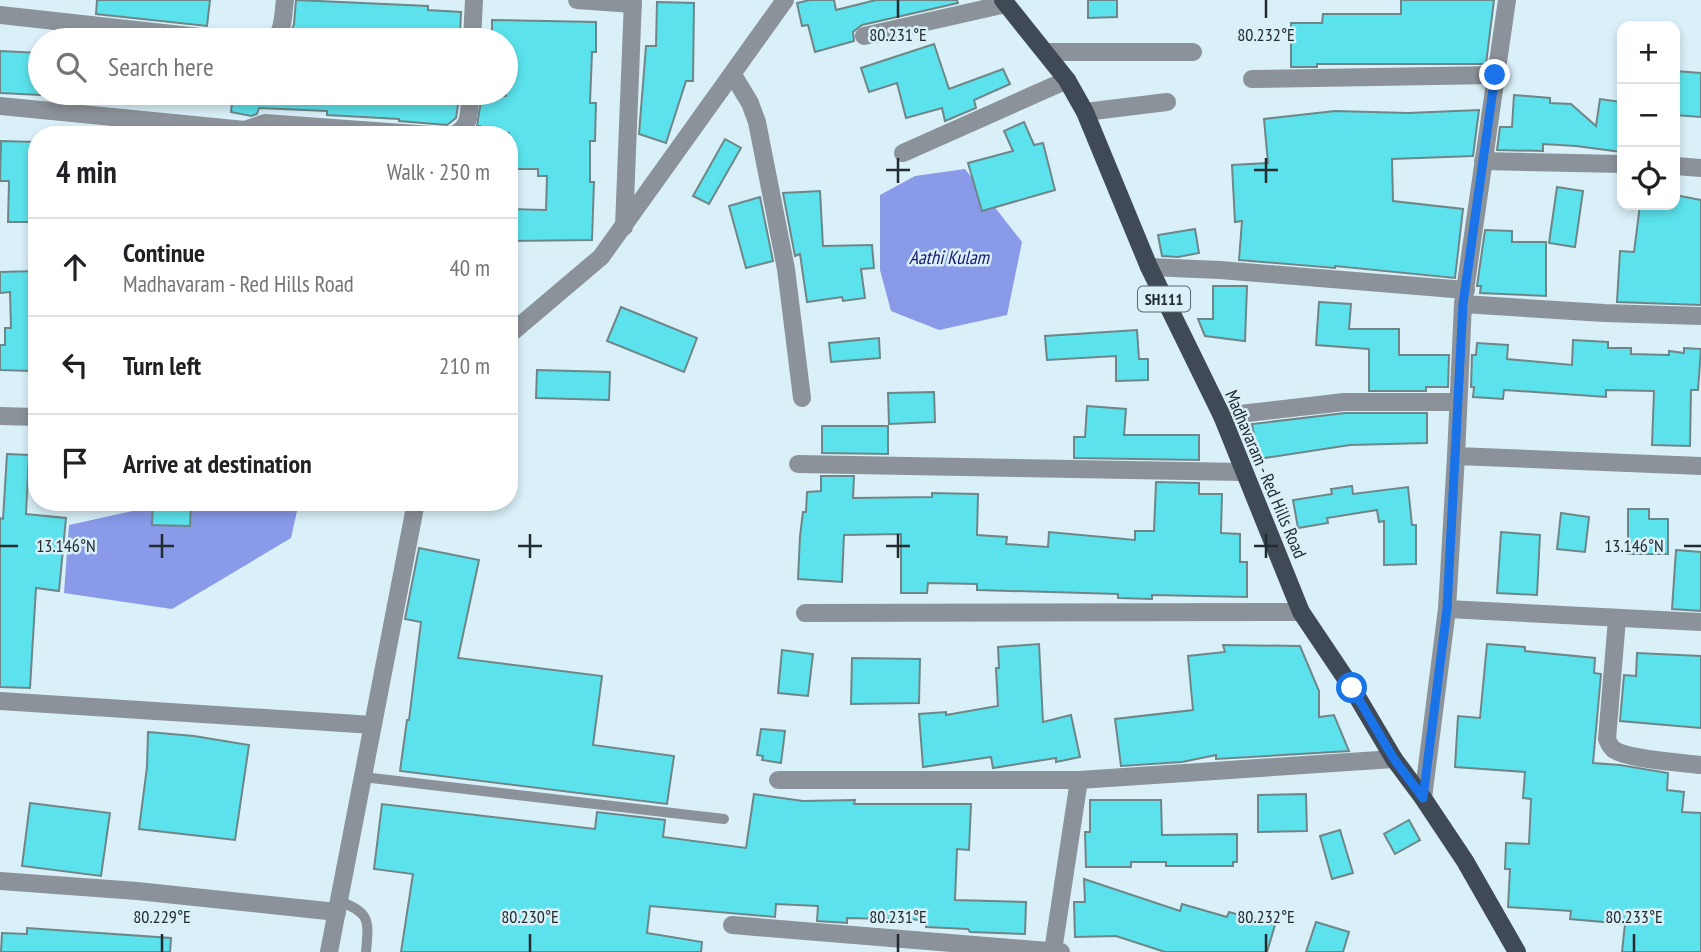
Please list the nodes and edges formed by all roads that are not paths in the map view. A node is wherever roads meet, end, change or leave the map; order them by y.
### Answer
1 (285, 0) edge
2 (474, 0) edge
3 (577, 0) edge
4 (785, 0) edge
5 (1507, 0) edge
6 (633, 2) edge
7 (1004, 2) edge
8 (0, 15) edge
9 (119, 28) edge
10 (281, 28) edge
11 (473, 28) edge
12 (864, 36) dead end
13 (1045, 52) junction
14 (1193, 52) dead end
15 (733, 75) junction
16 (1495, 75) junction
17 (1252, 79) dead end
18 (1067, 80) junction
19 (1167, 102) dead end
20 (470, 105) edge
21 (0, 106) edge
22 (1085, 112) junction
23 (195, 126) edge
24 (257, 126) edge
25 (306, 126) edge
26 (466, 126) edge
27 (903, 153) dead end
28 (1483, 161) junction
29 (1617, 164) edge
30 (1680, 166) edge
31 (1701, 168) edge
32 (624, 227) junction
33 (1149, 267) junction
34 (1464, 297) junction
35 (1701, 316) edge
36 (518, 327) edge
37 (802, 398) dead end
38 (1457, 402) junction
39 (0, 416) edge
40 (1222, 416) junction
41 (28, 417) edge
42 (1456, 456) junction
43 (797, 464) dead end
44 (1701, 466) edge
45 (1243, 472) junction
46 (414, 511) edge
47 (1447, 609) junction
48 (1301, 612) junction
49 (805, 613) dead end
50 (1617, 619) junction
51 (1701, 622) edge
52 (0, 701) edge
53 (373, 725) junction
54 (1394, 759) junction
55 (1701, 765) edge
56 (363, 777) junction
57 (778, 780) dead end
58 (1079, 780) junction
59 (1423, 798) junction
60 (724, 820) dead end
61 (0, 881) edge
62 (338, 907) junction
63 (732, 925) dead end
64 (1057, 951) edge
65 (329, 952) edge
66 (366, 952) edge
67 (1517, 952) edge

1 - 10 street
2 - 11 street
3 - 6 street
4 - 15 street
5 - 16 street
6 - 32 street
7 - 12 street
7 - 13 main road, Madhavaram - Red Hills Road / SH111
8 - 9 street
13 - 14 street
13 - 18 main road, Madhavaram - Red Hills Road / SH111
15 - 32 street
15 - 37 street
16 - 17 street
16 - 28 street
18 - 22 main road, Madhavaram - Red Hills Road / SH111
18 - 27 street
19 - 22 street
20 - 26 street
21 - 23 street
22 - 33 main road, Madhavaram - Red Hills Road / SH111
24 - 25 street
28 - 29 street
28 - 34 street
30 - 31 street
32 - 36 street
33 - 34 street
33 - 40 main road, Madhavaram - Red Hills Road / SH111
34 - 35 street
34 - 38 street
38 - 40 street
38 - 42 street
39 - 41 street
40 - 45 main road, Madhavaram - Red Hills Road / SH111
42 - 44 street
42 - 47 street
43 - 45 street
45 - 48 main road, Madhavaram - Red Hills Road / SH111
46 - 53 street
47 - 50 street
47 - 59 street
48 - 49 street
48 - 54 main road, Madhavaram - Red Hills Road / SH111
50 - 51 street
50 - 55 street
52 - 53 street
53 - 56 street
54 - 58 street
54 - 59 main road, Madhavaram - Red Hills Road / SH111
56 - 60 lane
56 - 62 street
57 - 58 street
58 - 64 street
59 - 67 main road, Madhavaram - Red Hills Road / SH111
61 - 62 street
62 - 65 street
62 - 66 lane
63 - 64 street

